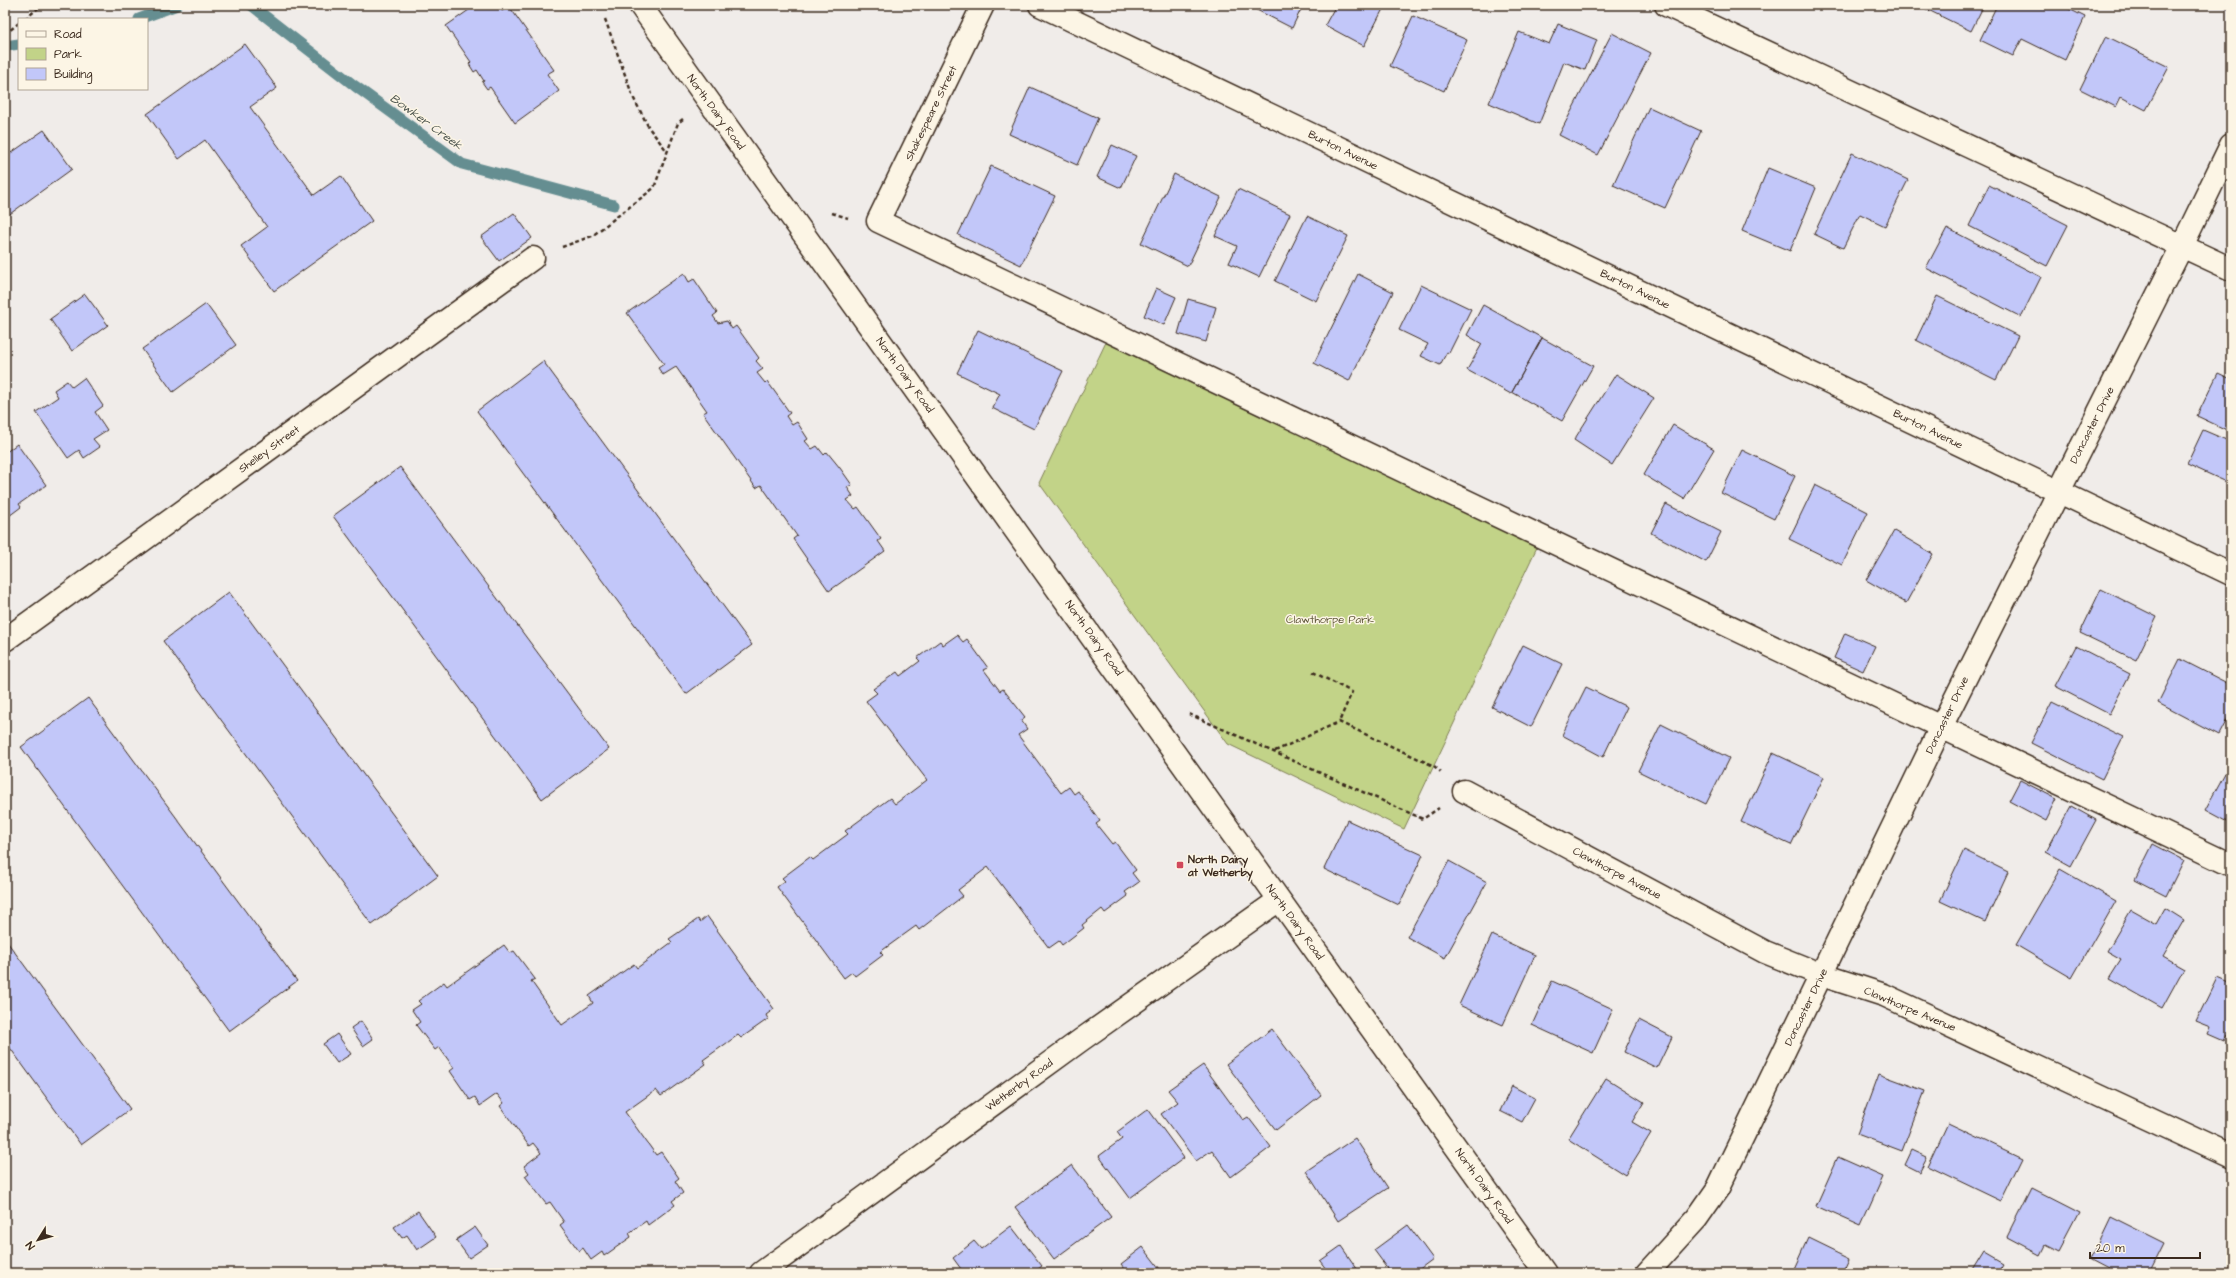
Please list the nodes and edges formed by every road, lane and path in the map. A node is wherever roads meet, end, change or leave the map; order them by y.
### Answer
1 (42, 5) edge
2 (640, 5) edge
3 (983, 5) edge
4 (1040, 5) edge
5 (1666, 5) edge
6 (26, 18) edge
7 (605, 19) dead end
8 (18, 24) edge
9 (5, 34) edge
10 (709, 101) junction
11 (2231, 145) edge
12 (668, 151) junction
13 (2182, 246) junction
14 (533, 258) joint
15 (2231, 269) edge
16 (2058, 492) junction
17 (2231, 574) edge
18 (5, 640) edge
19 (1313, 672) dead end
20 (1189, 714) dead end
21 (1339, 722) junction
22 (1940, 727) junction
23 (1275, 751) junction
24 (1464, 791) junction
25 (2231, 865) edge
26 (1279, 900) junction
27 (1822, 974) junction
28 (2231, 1157) edge
29 (761, 1273) edge
30 (1546, 1273) edge
31 (1647, 1273) edge

1 - 6 path
2 - 10 street, North Dairy Road
3 - 22 street, Shakespeare Street
4 - 16 street, Burton Avenue
5 - 13 street
7 - 12 path
8 - 9 path
10 - 12 path
10 - 26 street, North Dairy Road
11 - 13 street, Doncaster Drive
12 - 14 path
13 - 15 street
13 - 16 street, Doncaster Drive
14 - 18 street, Shelley Street
16 - 17 street, Burton Avenue
16 - 22 street, Doncaster Drive
19 - 21 path
20 - 23 path
21 - 23 path
21 - 24 path
22 - 25 street
22 - 27 street, Doncaster Drive
23 - 24 path
24 - 27 street, Clawthorpe Avenue
26 - 29 street, Wetherby Road
26 - 30 street, North Dairy Road
27 - 28 street, Clawthorpe Avenue
27 - 31 street, Doncaster Drive

